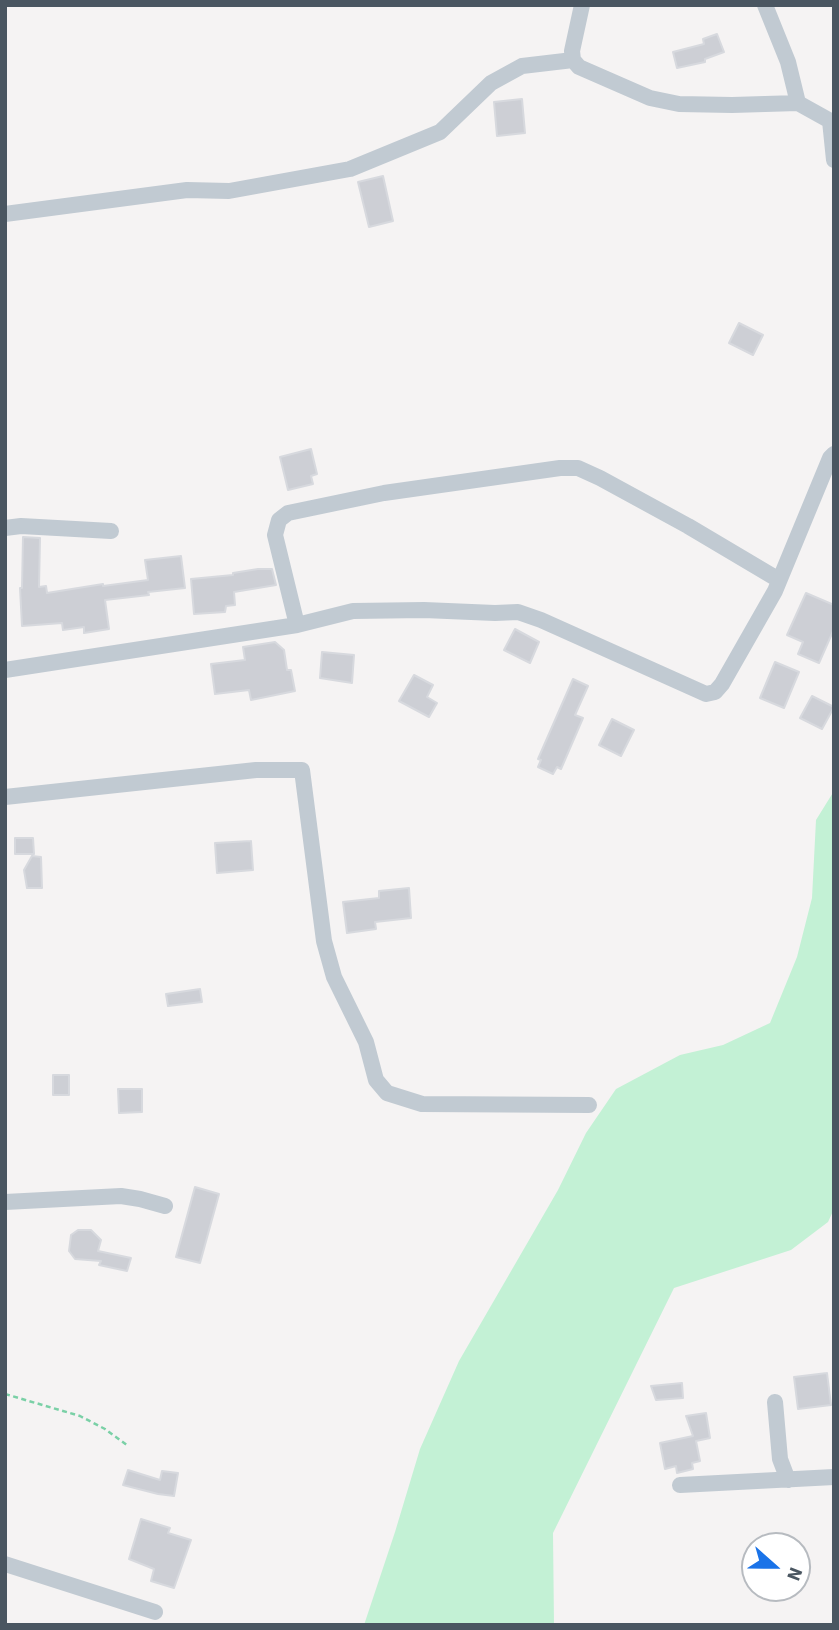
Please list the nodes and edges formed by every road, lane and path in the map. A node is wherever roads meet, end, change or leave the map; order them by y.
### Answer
1 (582, 5) edge
2 (765, 5) edge
3 (573, 60) junction
4 (798, 103) junction
5 (832, 122) edge
6 (834, 160) edge
7 (5, 214) edge
8 (834, 454) edge
9 (5, 528) edge
10 (111, 531) dead end
11 (779, 580) junction
12 (297, 625) junction
13 (5, 670) edge
14 (5, 797) edge
15 (589, 1105) dead end
16 (5, 1202) edge
17 (165, 1206) dead end
18 (5, 1394) edge
19 (775, 1402) dead end
20 (127, 1445) dead end
21 (834, 1477) edge
22 (788, 1480) junction
23 (680, 1485) dead end
24 (5, 1564) edge
25 (155, 1612) dead end

1 - 3 street
2 - 4 street
3 - 4 street
3 - 7 street
4 - 5 street
5 - 6 street
8 - 11 street
9 - 10 street
11 - 12 street
11 - 12 street
12 - 13 street
14 - 15 street
16 - 17 street
18 - 20 path
19 - 22 street
21 - 22 street
22 - 23 street
24 - 25 street

